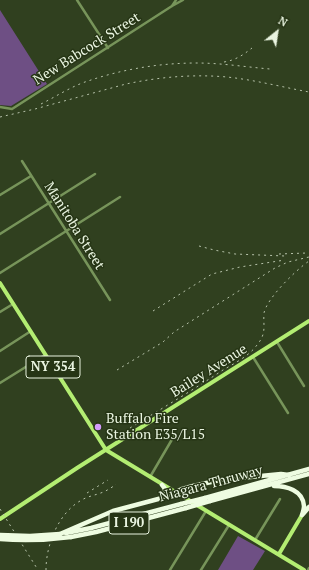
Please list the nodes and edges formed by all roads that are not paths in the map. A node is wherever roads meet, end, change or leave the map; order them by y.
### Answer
1 (77, 0) edge
2 (176, 0) edge
3 (183, 0) edge
4 (172, 6) junction
5 (108, 48) junction
6 (0, 107) edge
7 (22, 161) dead end
8 (95, 174) dead end
9 (31, 176) junction
10 (0, 195) edge
11 (120, 197) dead end
12 (48, 203) junction
13 (66, 231) junction
14 (0, 234) edge
15 (0, 274) edge
16 (0, 284) edge
17 (110, 300) dead end
18 (13, 304) junction
19 (0, 312) edge
20 (309, 321) edge
21 (31, 332) junction
22 (277, 342) junction
23 (0, 351) edge
24 (45, 355) junction
25 (252, 357) junction
26 (0, 383) edge
27 (304, 386) dead end
28 (288, 413) dead end
29 (174, 436) dead end
30 (106, 450) junction
31 (309, 469) edge
32 (309, 474) edge
33 (289, 475) junction
34 (150, 477) junction
35 (162, 484) junction
36 (268, 485) junction
37 (176, 492) junction
38 (162, 498) junction
39 (280, 499) dead end
40 (309, 507) edge
41 (206, 511) junction
42 (302, 515) junction
43 (0, 519) edge
44 (229, 525) junction
45 (73, 532) junction
46 (0, 535) edge
47 (0, 539) edge
48 (255, 540) junction
49 (278, 554) junction
50 (170, 570) edge
51 (201, 570) edge
52 (304, 570) edge

1 - 5 street
2 - 4 street
3 - 4 street, New Babcock Street
4 - 5 street, New Babcock Street
5 - 6 street, New Babcock Street
7 - 9 street, Manitoba Street
8 - 12 street
9 - 10 street
9 - 12 street, Manitoba Street
11 - 13 street
12 - 13 street, Manitoba Street
12 - 14 street
13 - 15 street
13 - 17 street, Manitoba Street
16 - 18 main road, NY 354
18 - 19 street
18 - 21 main road, NY 354
20 - 22 main road, Bailey Avenue
21 - 23 street
21 - 24 main road, NY 354
22 - 25 main road, Bailey Avenue
22 - 27 street
24 - 26 street
24 - 30 main road, NY 354
25 - 28 street
25 - 30 main road, Bailey Avenue
29 - 34 street
30 - 34 main road, NY 354
30 - 43 main road, Bailey Avenue
31 - 33 highway, Niagara Thruway / I 190
32 - 36 highway, Niagara Thruway / I 190
33 - 37 highway
33 - 45 highway, Niagara Thruway / I 190, bridge
34 - 35 main road, NY 354
35 - 37 main road, NY 354
35 - 38 highway
36 - 42 highway
36 - 45 highway, Niagara Thruway / I 190, bridge
37 - 38 highway
37 - 41 main road, NY 354
38 - 45 highway
39 - 48 street
40 - 42 highway
41 - 44 main road, NY 354
41 - 50 street
42 - 49 main road
44 - 48 main road, NY 354
44 - 51 street
45 - 46 highway, bridge
45 - 47 highway, Niagara Thruway / I 190, bridge
48 - 49 main road, NY 354
49 - 52 main road, NY 354

